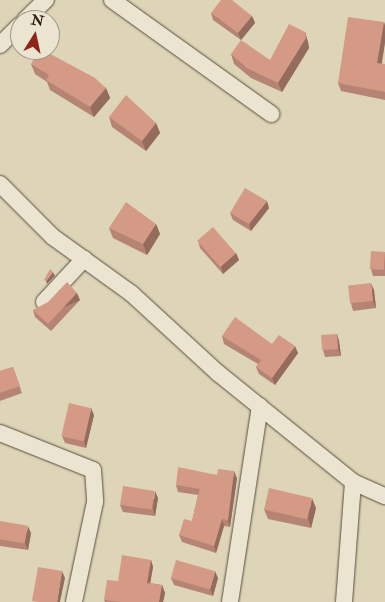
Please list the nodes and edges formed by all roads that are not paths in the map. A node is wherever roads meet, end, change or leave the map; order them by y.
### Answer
1 (46, 0) edge
2 (112, 0) edge
3 (36, 10) edge
4 (10, 35) edge
5 (0, 45) edge
6 (271, 114) dead end
7 (3, 195) edge
8 (84, 259) junction
9 (44, 302) edge
10 (260, 406) junction
11 (0, 433) edge
12 (353, 482) junction
13 (385, 496) edge
14 (74, 602) edge
15 (230, 602) edge
16 (344, 602) edge

1 - 3 street
2 - 6 street
4 - 5 street
7 - 8 street
8 - 9 street
8 - 10 street
10 - 12 street
10 - 15 street
11 - 14 street
12 - 13 street
12 - 16 street

